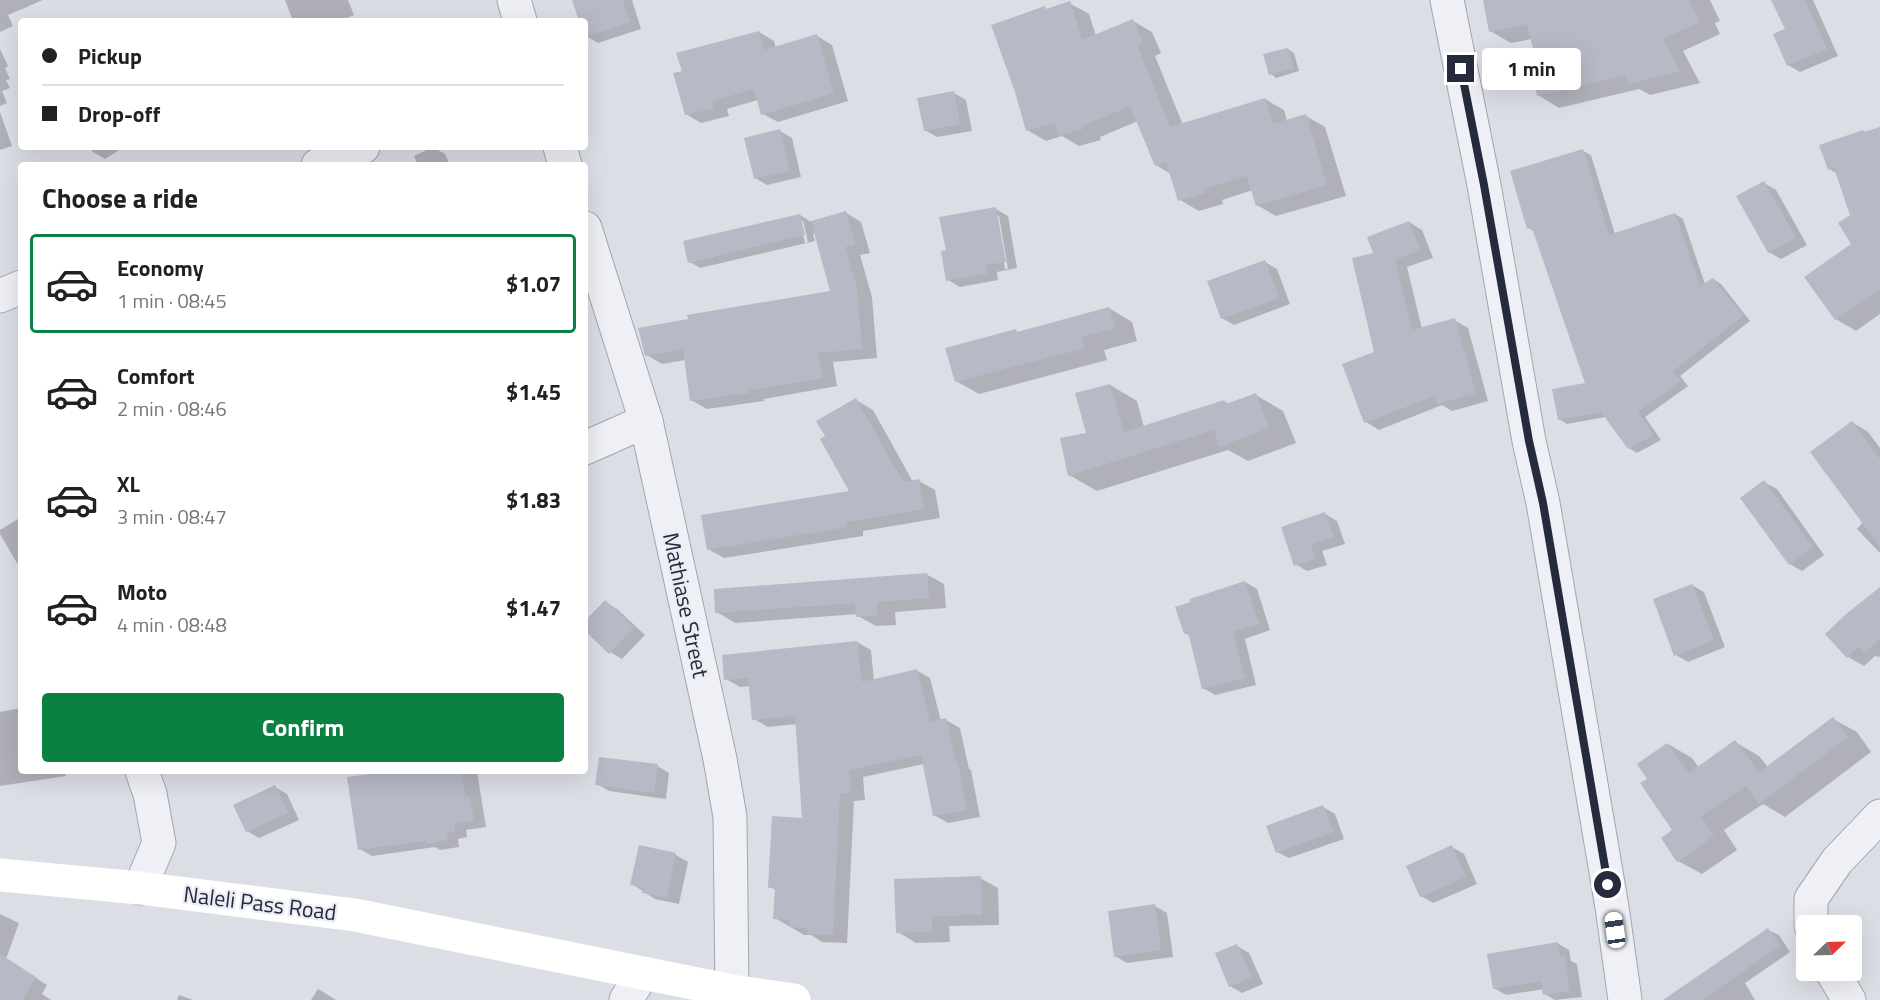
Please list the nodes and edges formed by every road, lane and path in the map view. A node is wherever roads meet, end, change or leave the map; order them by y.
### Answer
1 (514, 0) edge
2 (1447, 0) edge
3 (519, 18) edge
4 (356, 150) edge
5 (326, 162) edge
6 (588, 237) edge
7 (18, 288) edge
8 (0, 296) edge
9 (646, 421) junction
10 (588, 447) edge
11 (143, 774) edge
12 (1880, 816) edge
13 (0, 875) edge
14 (140, 888) junction
15 (1811, 915) edge
16 (1838, 981) edge
17 (634, 987) edge
18 (732, 991) junction
19 (794, 1000) edge
20 (1625, 1000) edge
21 (1849, 1000) edge

1 - 3 street
2 - 20 street
4 - 5 street
6 - 9 street, Mathiase Street
7 - 8 street
9 - 10 street
9 - 18 street, Mathiase Street
11 - 14 street
12 - 15 street
13 - 14 main road, Naleli Pass Road
14 - 17 main road, Naleli Pass Road
16 - 21 street
17 - 18 main road, Naleli Pass Road
18 - 19 main road, Naleli Pass Road

